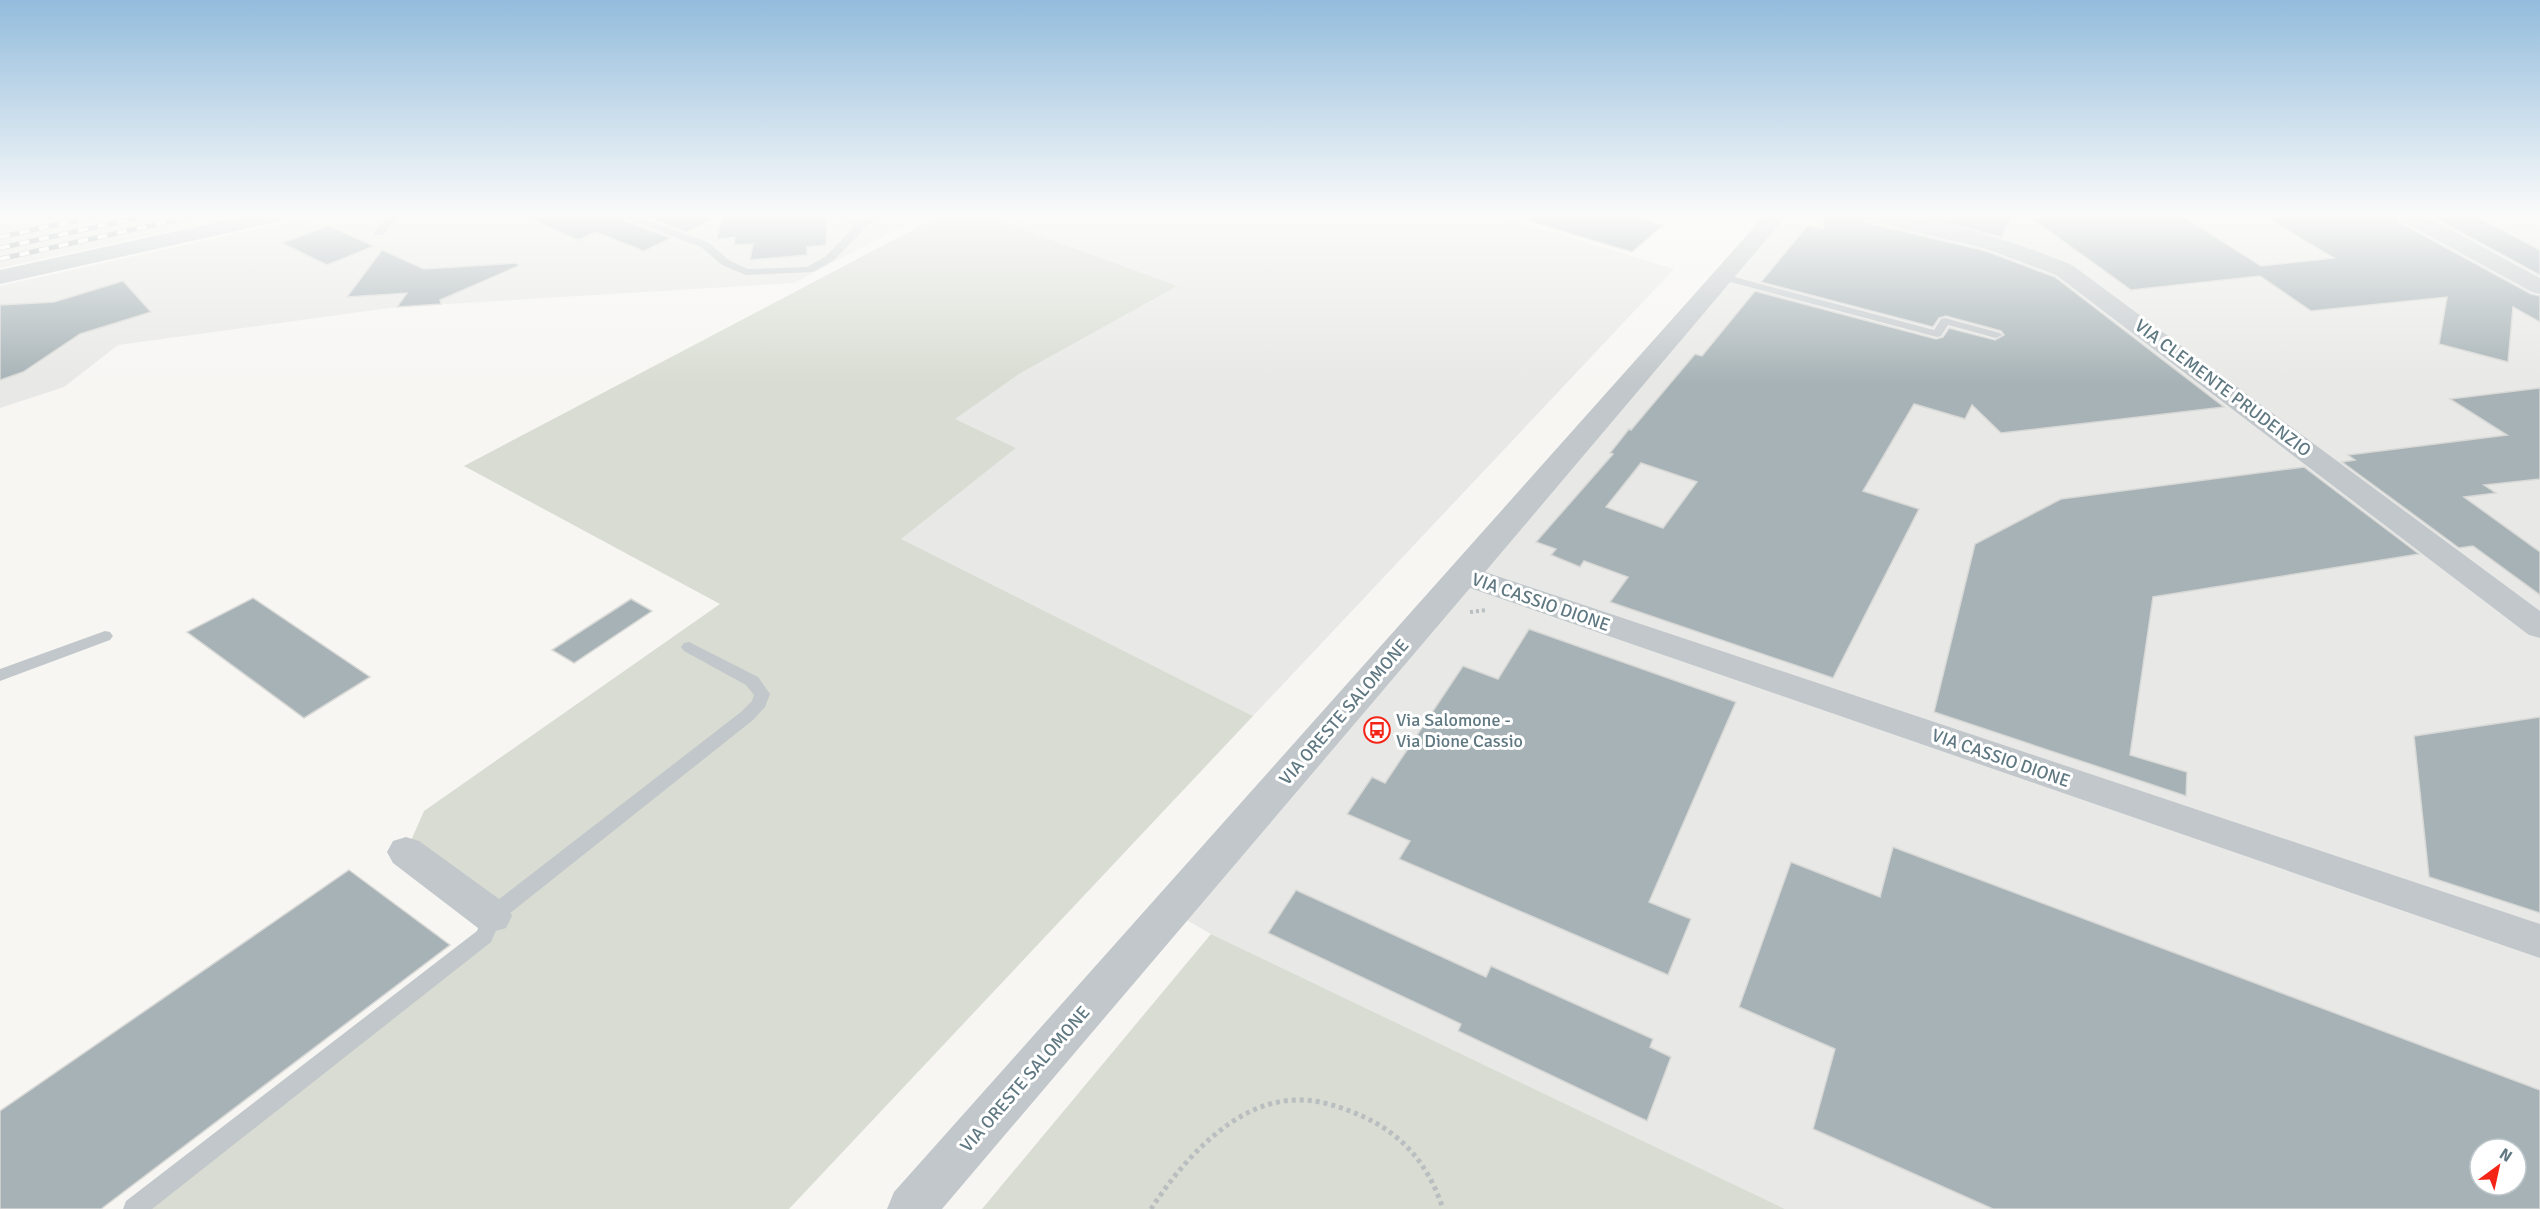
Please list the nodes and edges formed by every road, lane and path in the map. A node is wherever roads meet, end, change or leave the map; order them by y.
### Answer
1 (25, 271) edge
2 (745, 271) edge
3 (764, 271) edge
4 (1728, 271) edge
5 (2066, 271) edge
6 (2511, 271) edge
7 (0, 277) edge
8 (1723, 277) junction
9 (2540, 287) edge
10 (1996, 335) dead end
11 (1463, 576) junction
12 (2540, 627) edge
13 (105, 636) dead end
14 (689, 647) dead end
15 (0, 675) edge
16 (406, 852) dead end
17 (492, 916) junction
18 (2540, 941) edge
19 (134, 1209) edge
20 (911, 1209) edge
21 (1151, 1209) edge
22 (1443, 1209) edge

1 - 7 street
2 - 3 lane
4 - 8 street, VIA ORESTE SALOMONE
5 - 12 street, VIA CLEMENTE PRUDENZIO
6 - 9 street
8 - 10 lane
8 - 11 street, VIA ORESTE SALOMONE
11 - 18 street, VIA CASSIO DIONE
11 - 20 street, VIA ORESTE SALOMONE
13 - 15 lane
14 - 17 lane
16 - 17 street
17 - 19 lane
21 - 22 path

